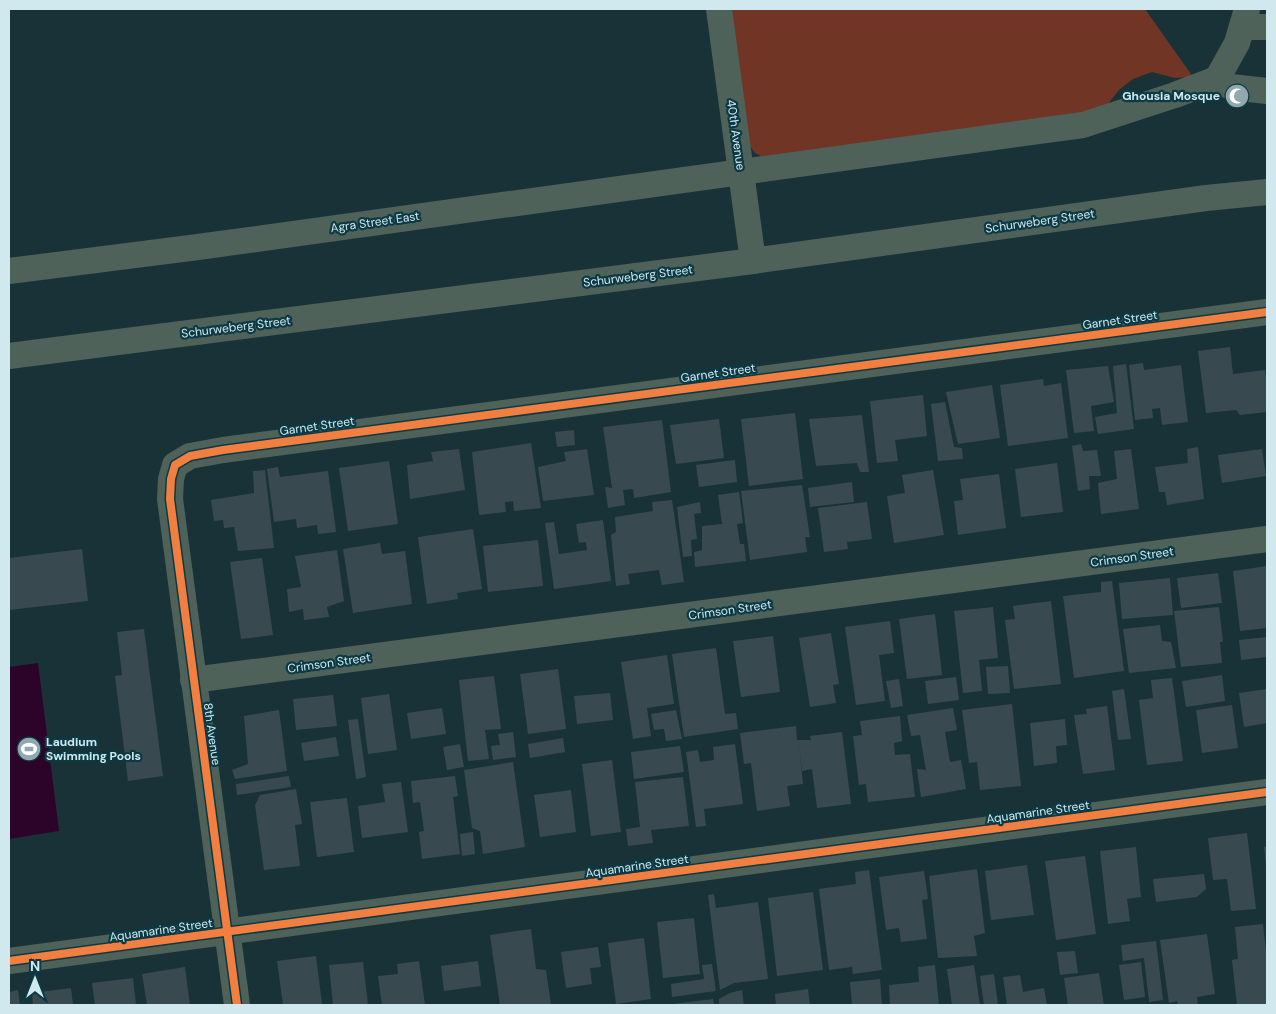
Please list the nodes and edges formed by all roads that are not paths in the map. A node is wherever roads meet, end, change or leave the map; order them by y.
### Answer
1 (719, 9) edge
2 (1252, 21) edge
3 (1217, 79) junction
4 (1267, 91) edge
5 (742, 172) junction
6 (1267, 192) edge
7 (753, 261) junction
8 (9, 271) edge
9 (1267, 312) edge
10 (9, 356) edge
11 (175, 465) joint
12 (1267, 539) edge
13 (194, 680) junction
14 (1267, 792) edge
15 (227, 932) junction
16 (9, 961) edge
17 (237, 1005) edge

1 - 5 street, 40th Avenue
2 - 3 street
3 - 4 street
3 - 5 street, Agra Street East
5 - 7 street, 40th Avenue
5 - 8 street, Agra Street East
6 - 7 street, Schurweberg Street
7 - 10 street, Schurweberg Street
9 - 11 street, Garnet Street
11 - 13 street, 8th Avenue
12 - 13 street, Crimson Street
13 - 15 street, 8th Avenue
14 - 15 street, Aquamarine Street
15 - 16 street, Aquamarine Street
15 - 17 street, 8th Avenue

